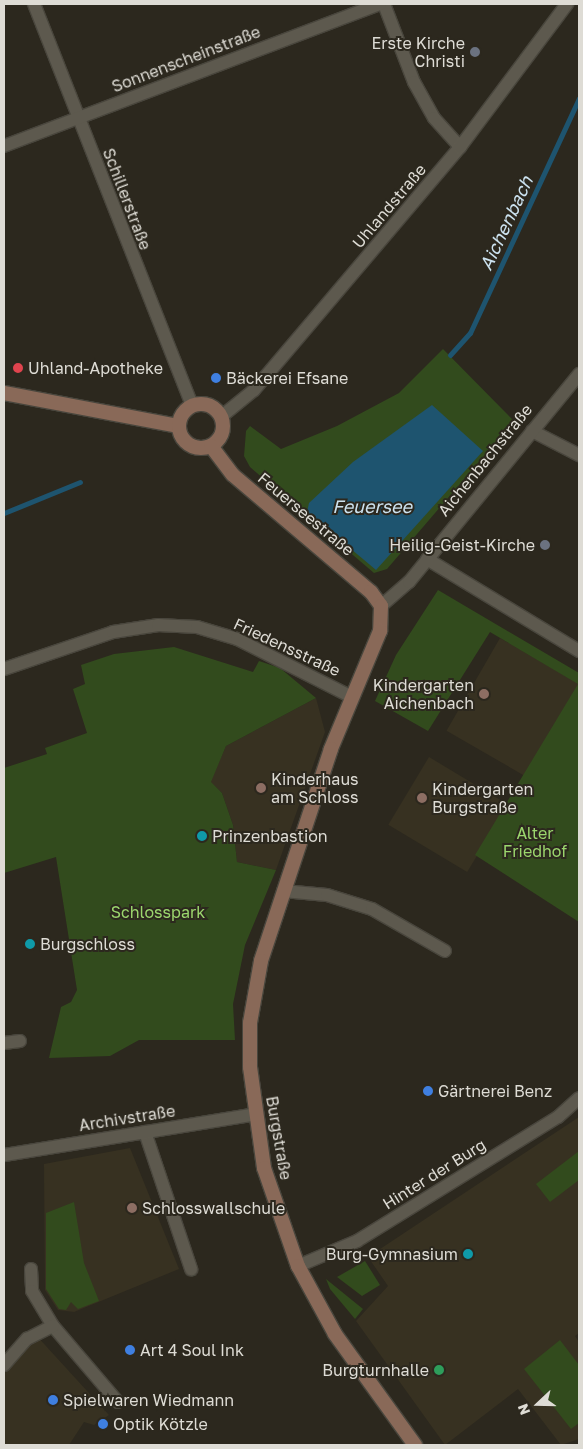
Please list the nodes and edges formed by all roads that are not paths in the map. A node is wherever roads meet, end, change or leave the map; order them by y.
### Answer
1 (34, 4) edge
2 (382, 4) edge
3 (568, 4) edge
4 (78, 117) junction
5 (4, 146) edge
6 (460, 147) junction
7 (579, 374) edge
8 (4, 393) edge
9 (192, 405) junction
10 (222, 416) junction
11 (179, 426) junction
12 (532, 431) junction
13 (211, 446) junction
14 (579, 455) edge
15 (427, 560) junction
16 (382, 606) junction
17 (579, 651) edge
18 (4, 669) edge
19 (352, 697) junction
20 (283, 891) junction
21 (445, 951) dead end
22 (20, 1041) dead end
23 (4, 1043) edge
24 (579, 1098) edge
25 (256, 1114) junction
26 (145, 1132) junction
27 (4, 1155) edge
28 (298, 1266) junction
29 (31, 1269) dead end
30 (190, 1269) dead end
31 (52, 1326) junction
32 (4, 1365) edge
33 (118, 1402) dead end
34 (415, 1445) edge

1 - 4 street, Schillerstraße
2 - 4 street, Sonnenscheinstraße
2 - 6 street
3 - 6 street, Uhlandstraße
4 - 5 street, Sonnenscheinstraße
4 - 9 street, Schillerstraße
6 - 10 street, Uhlandstraße
7 - 12 street, Aichenbachstraße
8 - 11 main road
9 - 10 main road
9 - 11 main road
10 - 13 main road
11 - 13 main road
12 - 14 street
12 - 15 street, Aichenbachstraße
13 - 16 main road, Feuerseestraße
15 - 16 street, Aichenbachstraße
15 - 17 street
16 - 19 main road
18 - 19 street, Friedensstraße
19 - 20 main road, Burgstraße
20 - 21 street
20 - 25 main road, Burgstraße
22 - 23 street
24 - 28 street, Hinter der Burg
25 - 26 street, Archivstraße
25 - 28 main road, Burgstraße
26 - 27 street, Archivstraße
26 - 30 street
28 - 34 main road, Burgstraße
29 - 31 street
31 - 32 street
31 - 33 street

